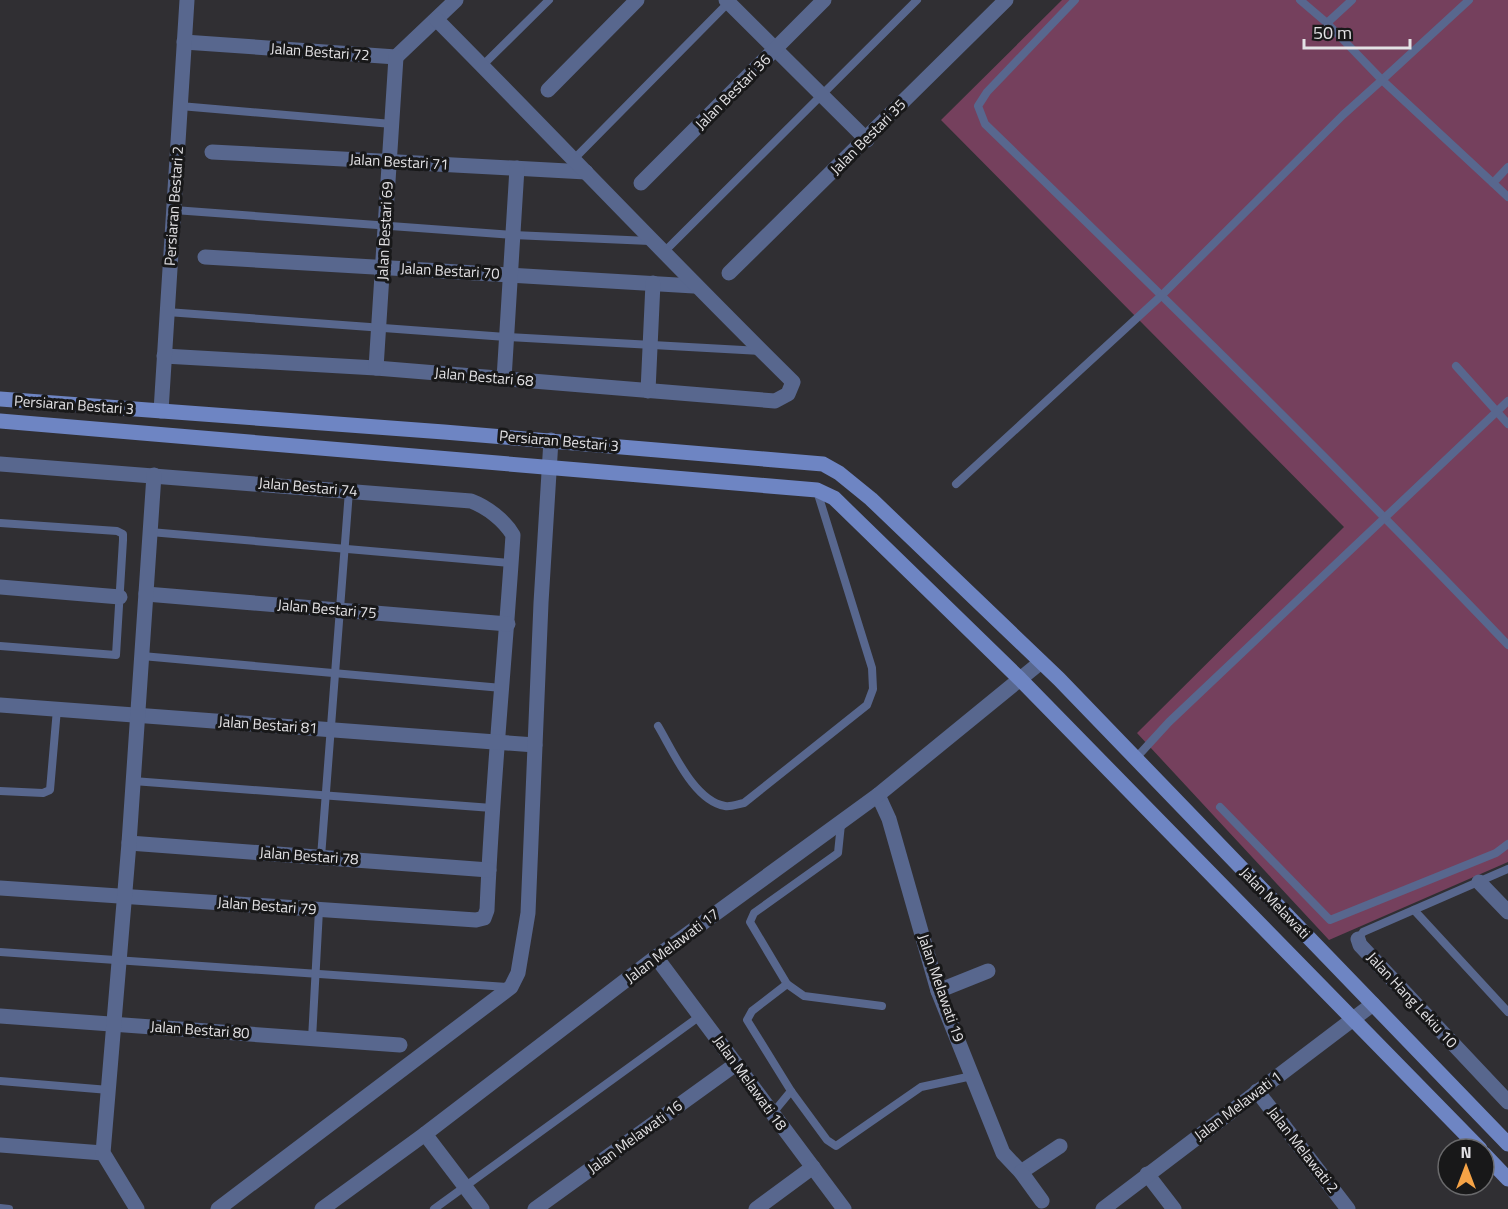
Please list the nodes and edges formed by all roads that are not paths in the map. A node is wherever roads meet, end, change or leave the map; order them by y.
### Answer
1 (187, 0) edge
2 (549, 0) edge
3 (637, 0) edge
4 (824, 0) edge
5 (917, 0) edge
6 (1006, 0) edge
7 (1075, 0) edge
8 (1300, 0) edge
9 (1352, 0) edge
10 (1469, 0) edge
11 (454, 1) edge
12 (728, 1) edge
13 (439, 18) junction
14 (1327, 23) junction
15 (184, 42) junction
16 (776, 50) junction
17 (396, 57) junction
18 (482, 66) junction
19 (1382, 80) junction
20 (548, 90) dead end
21 (821, 95) junction
22 (180, 106) junction
23 (392, 124) junction
24 (867, 140) junction
25 (213, 152) dead end
26 (574, 159) junction
27 (389, 162) junction
28 (1508, 166) edge
29 (518, 168) junction
30 (586, 172) junction
31 (641, 183) dead end
32 (1493, 183) junction
33 (1508, 197) edge
34 (174, 210) junction
35 (385, 225) junction
36 (513, 235) junction
37 (650, 241) junction
38 (663, 253) junction
39 (205, 257) dead end
40 (382, 267) junction
41 (729, 273) dead end
42 (511, 275) junction
43 (653, 284) junction
44 (694, 286) junction
45 (1162, 295) junction
46 (167, 312) junction
47 (380, 328) junction
48 (506, 337) junction
49 (650, 346) junction
50 (761, 351) junction
51 (164, 356) junction
52 (1456, 366) dead end
53 (376, 368) junction
54 (504, 378) junction
55 (648, 391) junction
56 (0, 399) edge
57 (1508, 401) edge
58 (161, 411) junction
59 (1496, 412) junction
60 (0, 421) edge
61 (1508, 424) edge
62 (551, 440) junction
63 (0, 464) edge
64 (549, 466) junction
65 (154, 475) junction
66 (956, 484) dead end
67 (817, 490) junction
68 (349, 491) junction
69 (1386, 517) junction
70 (0, 523) edge
71 (150, 532) junction
72 (344, 549) junction
73 (511, 562) junction
74 (0, 587) edge
75 (146, 594) junction
76 (120, 597) junction
77 (340, 610) junction
78 (508, 624) junction
79 (1508, 645) edge
80 (0, 646) edge
81 (142, 656) junction
82 (1041, 662) junction
83 (335, 674) junction
84 (1020, 679) junction
85 (502, 688) junction
86 (0, 705) edge
87 (57, 709) junction
88 (137, 715) junction
89 (658, 726) dead end
90 (331, 729) junction
91 (497, 743) junction
92 (535, 745) junction
93 (1136, 758) junction
94 (133, 781) junction
95 (0, 791) edge
96 (326, 794) junction
97 (878, 795) junction
98 (1220, 807) dead end
99 (492, 808) junction
100 (842, 823) junction
101 (129, 843) junction
102 (1508, 844) edge
103 (321, 857) junction
104 (1508, 869) edge
105 (489, 870) junction
106 (1479, 882) junction
107 (0, 888) edge
108 (125, 897) junction
109 (319, 910) junction
110 (1414, 910) junction
111 (1508, 912) edge
112 (1358, 939) joint
113 (0, 952) edge
114 (656, 957) junction
115 (120, 960) junction
116 (988, 971) dead end
117 (315, 974) junction
118 (786, 984) junction
119 (511, 987) junction
120 (938, 991) junction
121 (1373, 1004) junction
122 (882, 1006) dead end
123 (1508, 1012) edge
124 (0, 1016) edge
125 (700, 1016) junction
126 (1353, 1019) junction
127 (115, 1024) junction
128 (312, 1039) junction
129 (400, 1045) dead end
130 (736, 1064) junction
131 (972, 1076) junction
132 (0, 1082) edge
133 (109, 1090) junction
134 (791, 1091) junction
135 (1257, 1091) junction
136 (1508, 1102) edge
137 (772, 1114) junction
138 (425, 1134) junction
139 (1468, 1137) edge
140 (1507, 1142) edge
141 (0, 1145) edge
142 (1060, 1146) dead end
143 (103, 1153) junction
144 (1496, 1166) edge
145 (813, 1167) junction
146 (1021, 1172) junction
147 (1147, 1174) junction
148 (1508, 1179) edge
149 (465, 1186) junction
150 (1042, 1201) dead end
151 (0, 1208) edge
152 (9, 1209) edge
153 (137, 1209) edge
154 (218, 1209) edge
155 (322, 1209) edge
156 (434, 1209) edge
157 (482, 1209) edge
158 (535, 1209) edge
159 (756, 1209) edge
160 (844, 1209) edge
161 (1103, 1209) edge
162 (1174, 1209) edge
163 (1348, 1209) edge

1 - 15 street, Persiaran Bestari 2
2 - 18 lane
3 - 20 street
4 - 16 street, Jalan Bestari 36
5 - 21 lane
6 - 24 street, Jalan Bestari 35
7 - 45 lane
8 - 14 lane
9 - 14 lane
10 - 19 lane
11 - 13 street
12 - 16 street
12 - 26 lane
13 - 17 street
13 - 18 street
14 - 19 lane
15 - 17 street, Jalan Bestari 72
15 - 22 street, Persiaran Bestari 2
16 - 21 street
16 - 31 street, Jalan Bestari 36
17 - 23 street, Jalan Bestari 69
18 - 26 street
19 - 32 lane
19 - 45 lane
21 - 24 street
21 - 38 lane
22 - 23 lane
22 - 34 street, Persiaran Bestari 2
23 - 27 street, Jalan Bestari 69
24 - 41 street, Jalan Bestari 35
25 - 27 street, Jalan Bestari 71
26 - 30 street
27 - 29 street, Jalan Bestari 71
27 - 35 street, Jalan Bestari 69
28 - 32 lane
29 - 30 street, Jalan Bestari 71
29 - 36 street
30 - 37 street
32 - 33 lane
34 - 35 lane
34 - 46 street, Persiaran Bestari 2
35 - 36 lane
35 - 40 street, Jalan Bestari 69
36 - 37 lane
36 - 42 street
37 - 38 street
38 - 44 street
39 - 40 street, Jalan Bestari 70
40 - 42 street, Jalan Bestari 70
40 - 47 street, Jalan Bestari 69
42 - 43 street, Jalan Bestari 70
42 - 48 street
43 - 44 street, Jalan Bestari 70
43 - 49 street
44 - 50 street
45 - 66 lane
45 - 69 lane
46 - 47 lane
46 - 51 street, Persiaran Bestari 2
47 - 48 lane
47 - 53 street, Jalan Bestari 69
48 - 49 lane
48 - 54 street
49 - 50 lane
49 - 55 street
50 - 55 street, Jalan Bestari 68
51 - 53 street, Jalan Bestari 68
51 - 58 street, Persiaran Bestari 2
52 - 59 lane
53 - 54 street, Jalan Bestari 68
54 - 55 street, Jalan Bestari 68
56 - 58 street, Persiaran Bestari 3
57 - 59 lane
58 - 62 street, Persiaran Bestari 3
59 - 61 lane
59 - 69 lane
60 - 64 street, Persiaran Bestari 3
62 - 64 street
62 - 82 street, Persiaran Bestari 3
63 - 65 street, Jalan Bestari 74
64 - 67 street, Persiaran Bestari 3
64 - 92 street
65 - 68 street, Jalan Bestari 74
65 - 71 street
67 - 84 street, Persiaran Bestari 3
67 - 89 lane
68 - 72 lane
68 - 73 street, Jalan Bestari 74
69 - 79 lane
69 - 93 lane
70 - 76 lane
71 - 72 lane
71 - 75 street
72 - 73 lane
72 - 77 lane
73 - 78 street, Jalan Bestari 74
74 - 76 street
75 - 77 street, Jalan Bestari 75
75 - 81 street
76 - 80 lane
77 - 78 street, Jalan Bestari 75
77 - 83 lane
78 - 85 street, Jalan Bestari 74
81 - 83 lane
81 - 88 street
82 - 84 street, Jalan Melawati 17
82 - 93 street, Jalan Melawati
83 - 85 lane
83 - 90 lane
84 - 97 street, Jalan Melawati 17
84 - 126 street, Jalan Melawati
85 - 91 street, Jalan Bestari 74
86 - 87 street, Jalan Bestari 81
87 - 88 street, Jalan Bestari 81
87 - 95 lane
88 - 90 street, Jalan Bestari 81
88 - 94 street
90 - 91 street, Jalan Bestari 81
90 - 96 lane
91 - 92 street, Jalan Bestari 81
91 - 99 street, Jalan Bestari 79
92 - 119 street
93 - 121 street, Jalan Melawati
94 - 96 lane
94 - 101 street
96 - 99 lane
96 - 103 lane
97 - 100 street, Jalan Melawati 17
97 - 120 street, Jalan Melawati 19
98 - 102 lane
99 - 105 street, Jalan Bestari 79
100 - 114 street, Jalan Melawati 17
100 - 118 lane
101 - 103 street, Jalan Bestari 78
101 - 108 street
103 - 105 street, Jalan Bestari 78
104 - 106 lane, Jalan Hang Lekiu 10
105 - 109 street, Jalan Bestari 79
106 - 110 lane, Jalan Hang Lekiu 10
106 - 111 street
107 - 108 street, Jalan Bestari 79
108 - 109 street, Jalan Bestari 79
108 - 115 street
109 - 117 lane
110 - 112 lane, Jalan Hang Lekiu 10
110 - 123 lane
112 - 136 street, Jalan Hang Lekiu 10
113 - 115 lane
114 - 125 street, Jalan Melawati 18
114 - 138 street, Jalan Melawati 17
115 - 117 lane
115 - 127 street
116 - 120 street
117 - 119 lane
117 - 128 lane
118 - 122 lane
118 - 134 lane
119 - 154 street
120 - 131 street, Jalan Melawati 19
121 - 126 street, Jalan Melawati 1
121 - 140 street, Jalan Melawati
124 - 127 street, Jalan Bestari 80
125 - 130 street, Jalan Melawati 18
125 - 149 lane
126 - 135 street, Jalan Melawati 1
126 - 139 street, Jalan Melawati
127 - 128 street, Jalan Bestari 80
127 - 133 street
128 - 129 street, Jalan Bestari 80
130 - 137 street, Jalan Melawati 18
130 - 158 street, Jalan Melawati 16
131 - 134 lane
131 - 146 street, Jalan Melawati 19
132 - 133 lane
133 - 143 street
134 - 137 lane
135 - 147 street, Jalan Melawati 1
135 - 163 street, Jalan Melawati 2
137 - 145 street, Jalan Melawati 18
138 - 149 street
138 - 155 street, Jalan Melawati 17
141 - 143 street
142 - 146 street
143 - 153 street
144 - 148 street, Jalan Melawati
145 - 159 street
145 - 160 street, Jalan Melawati 18
146 - 150 street, Jalan Melawati 19
147 - 161 street, Jalan Melawati 1
147 - 162 street
149 - 156 lane
149 - 157 street
151 - 152 lane

